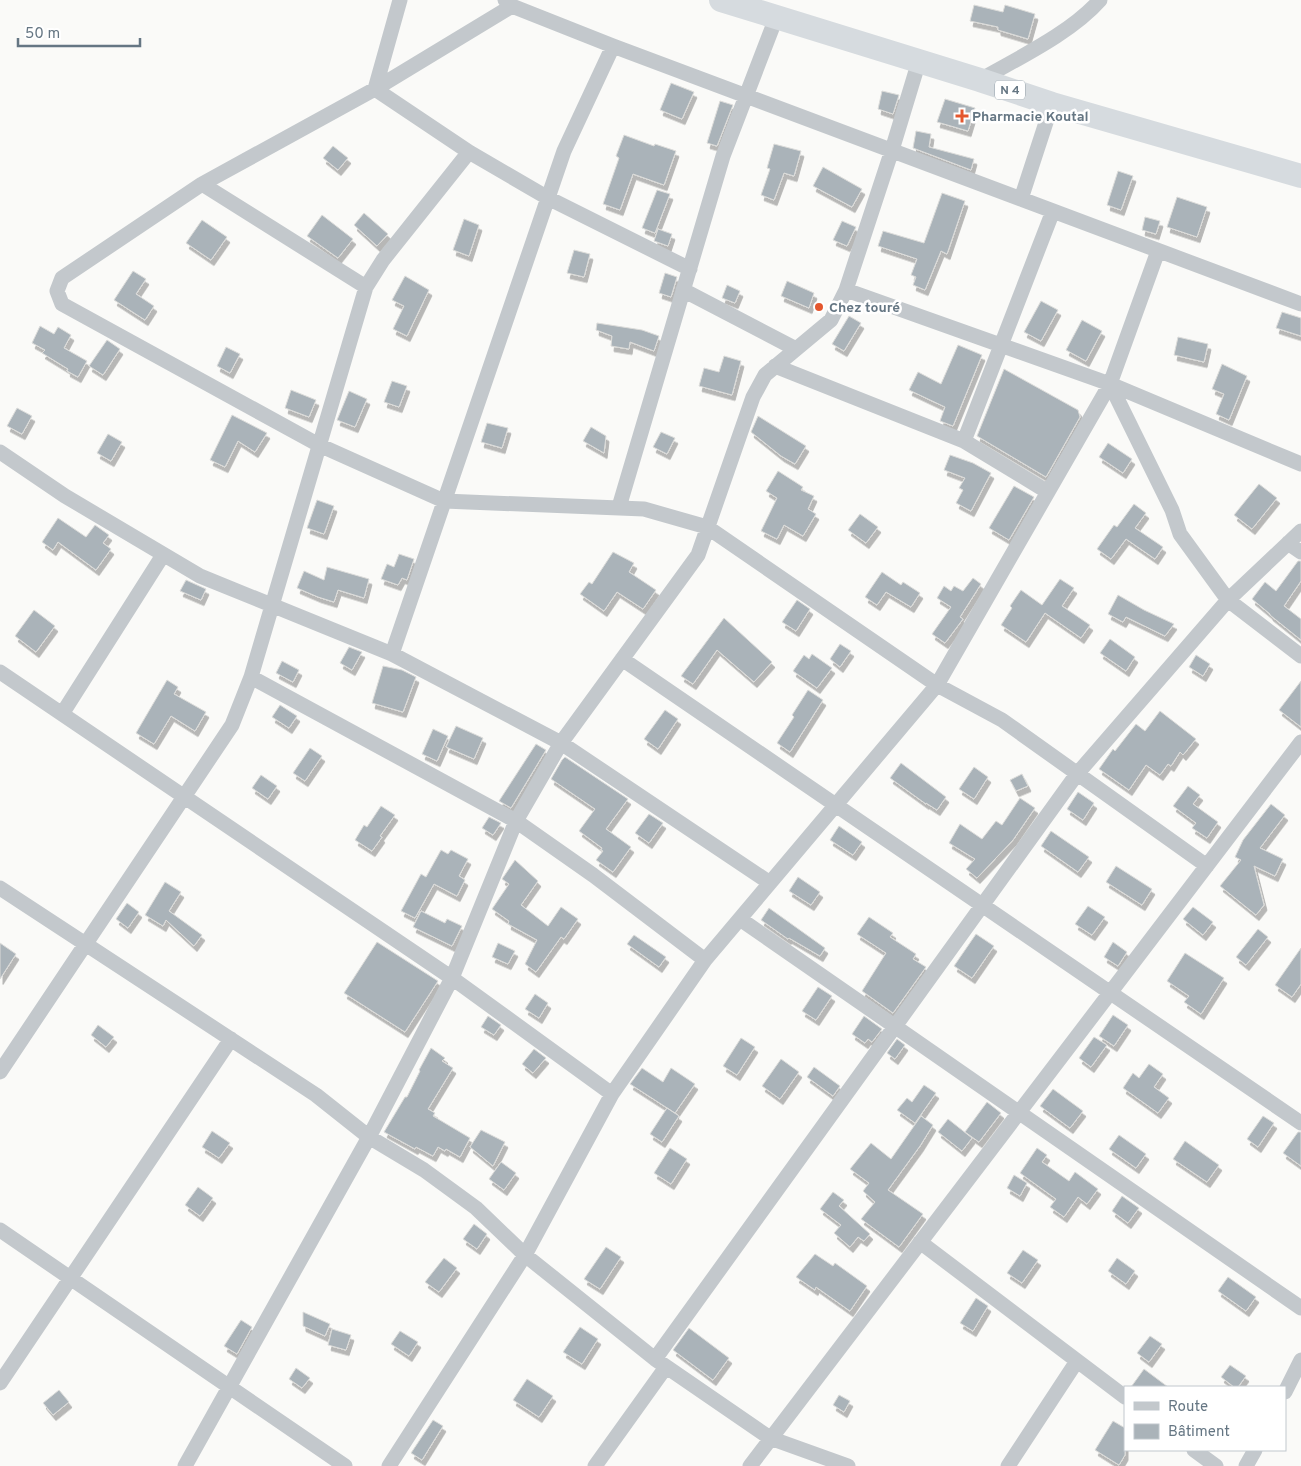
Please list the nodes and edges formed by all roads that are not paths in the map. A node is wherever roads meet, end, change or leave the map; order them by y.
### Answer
1 (400, 0) edge
2 (720, 0) edge
3 (1100, 0) edge
4 (508, 3) edge
5 (776, 18) junction
6 (613, 46) junction
7 (919, 61) junction
8 (980, 80) junction
9 (375, 89) junction
10 (746, 96) junction
11 (1052, 104) junction
12 (892, 150) junction
13 (469, 152) junction
14 (1301, 176) edge
15 (202, 184) junction
16 (548, 198) junction
17 (1020, 199) junction
18 (1053, 211) junction
19 (1158, 251) junction
20 (690, 269) junction
21 (366, 287) junction
22 (683, 290) junction
23 (846, 290) junction
24 (1301, 304) edge
25 (1001, 345) junction
26 (796, 349) junction
27 (775, 366) junction
28 (1110, 384) junction
29 (964, 441) junction
30 (319, 445) junction
31 (0, 452) edge
32 (1301, 464) edge
33 (1048, 492) junction
34 (444, 501) junction
35 (618, 507) junction
36 (707, 527) junction
37 (1301, 531) edge
38 (1288, 543) junction
39 (1301, 552) edge
40 (163, 555) junction
41 (1228, 600) junction
42 (271, 606) junction
43 (392, 654) junction
44 (1301, 656) edge
45 (622, 659) junction
46 (0, 672) edge
47 (251, 677) junction
48 (937, 685) junction
49 (62, 714) junction
50 (1301, 742) edge
51 (561, 743) junction
52 (1078, 774) junction
53 (184, 797) junction
54 (836, 805) junction
55 (516, 821) junction
56 (1207, 866) junction
57 (770, 883) junction
58 (0, 888) edge
59 (983, 905) junction
60 (740, 919) junction
61 (86, 944) junction
62 (705, 960) junction
63 (452, 978) junction
64 (1110, 992) junction
65 (895, 1026) junction
66 (231, 1039) junction
67 (0, 1072) edge
68 (612, 1094) junction
69 (1019, 1112) junction
70 (1301, 1123) edge
71 (369, 1137) junction
72 (0, 1230) edge
73 (920, 1242) junction
74 (525, 1255) junction
75 (70, 1278) junction
76 (1301, 1308) edge
77 (1301, 1360) edge
78 (1077, 1361) junction
79 (661, 1363) junction
80 (0, 1382) edge
81 (229, 1387) junction
82 (1286, 1390) edge
83 (1124, 1396) edge
84 (770, 1438) junction
85 (1195, 1451) edge
86 (1254, 1451) edge
87 (185, 1466) edge
88 (345, 1466) edge
89 (389, 1466) edge
90 (595, 1466) edge
91 (750, 1466) edge
92 (848, 1466) edge
93 (1008, 1466) edge
94 (1216, 1466) edge
95 (1246, 1466) edge

1 - 9 street
2 - 5 highway, N 4
3 - 8 street
4 - 6 street
4 - 9 street
5 - 7 highway, N 4
5 - 10 street
6 - 10 street
6 - 16 street
7 - 8 highway, N 4
7 - 12 street
8 - 11 highway, N 4
9 - 13 street
9 - 15 street
10 - 12 street
10 - 20 street
11 - 14 highway, N 4
11 - 17 street
12 - 17 street
12 - 23 street
13 - 16 street
13 - 21 street
15 - 21 street
15 - 30 street
16 - 20 street
16 - 34 street
17 - 18 street
18 - 19 street
18 - 25 street
19 - 24 street
19 - 28 street
20 - 22 street
21 - 30 street
22 - 26 street
22 - 35 street
23 - 25 street
23 - 26 street
25 - 28 street
25 - 29 street
26 - 27 street
27 - 29 street
27 - 36 street
28 - 32 street
28 - 33 street
28 - 41 street
29 - 33 street
30 - 34 street
30 - 42 street
31 - 40 street
33 - 48 street
34 - 35 street
34 - 43 street
35 - 36 street
36 - 45 street
36 - 48 street
37 - 38 street
38 - 39 street
38 - 41 street
40 - 42 street
40 - 49 street
41 - 44 street
41 - 52 street
42 - 43 street
42 - 47 street
43 - 51 street
45 - 51 street
45 - 54 street
46 - 49 street
47 - 53 street
47 - 55 street
48 - 52 street
48 - 54 street
49 - 53 street
50 - 56 street
51 - 55 street
51 - 57 street
52 - 56 street
52 - 59 street
53 - 61 street
53 - 63 street
54 - 57 street
54 - 59 street
55 - 62 street
55 - 63 street
56 - 64 street
57 - 60 street
58 - 61 street
59 - 64 street
59 - 65 street
60 - 62 street
60 - 65 street
61 - 66 street
61 - 67 street
62 - 68 street
63 - 68 street
63 - 71 street
64 - 69 street
64 - 70 street
65 - 69 street
65 - 79 street
66 - 71 street
66 - 75 street
68 - 74 street
69 - 73 street
69 - 76 street
71 - 74 street
71 - 81 street
72 - 75 street
73 - 78 street
73 - 84 street
74 - 79 street
74 - 89 street
75 - 80 street
75 - 81 street
77 - 82 street
78 - 83 street
78 - 93 street
79 - 84 street
79 - 90 street
81 - 87 street
81 - 88 street
84 - 91 street
84 - 92 street
85 - 94 street
86 - 95 street

